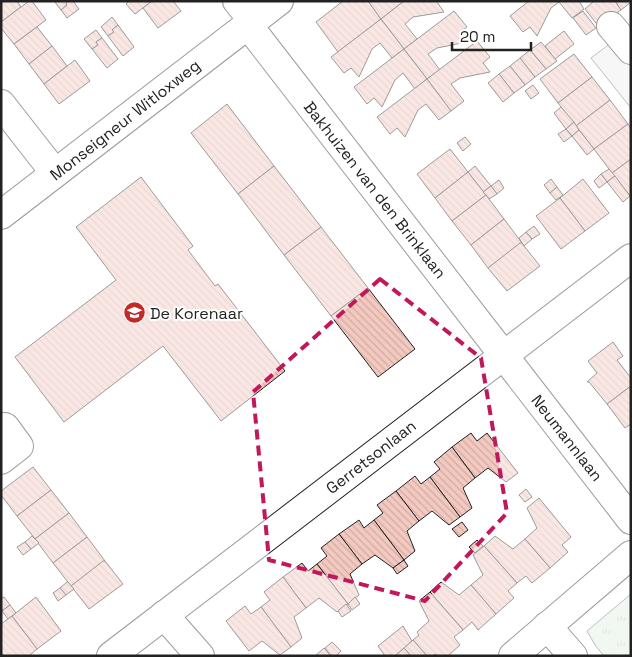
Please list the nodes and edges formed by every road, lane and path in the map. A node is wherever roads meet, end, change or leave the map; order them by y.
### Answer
1 (279, 1) edge
2 (246, 16) edge
3 (612, 26) dead end
4 (631, 50) edge
5 (1, 104) edge
6 (55, 173) junction
7 (1, 215) edge
8 (631, 258) edge
9 (502, 355) junction
10 (1, 430) edge
11 (1, 460) edge
12 (631, 520) edge
13 (631, 555) edge
14 (164, 616) junction
15 (548, 626) junction
16 (111, 656) edge
17 (200, 656) edge
18 (513, 656) edge
19 (573, 656) edge

1 - 2 street, Monseigneur Witloxweg
2 - 6 street, Monseigneur Witloxweg
2 - 9 street, Bakhuizen van den Brinklaan
3 - 4 street
5 - 6 street
6 - 7 street, Monseigneur Witloxweg
8 - 9 street, Gerretsonlaan
9 - 12 street, Neumannlaan
9 - 14 street, Gerretsonlaan
10 - 11 street
13 - 15 street
14 - 16 street, Gerretsonlaan
14 - 17 street
15 - 18 street
15 - 19 street

